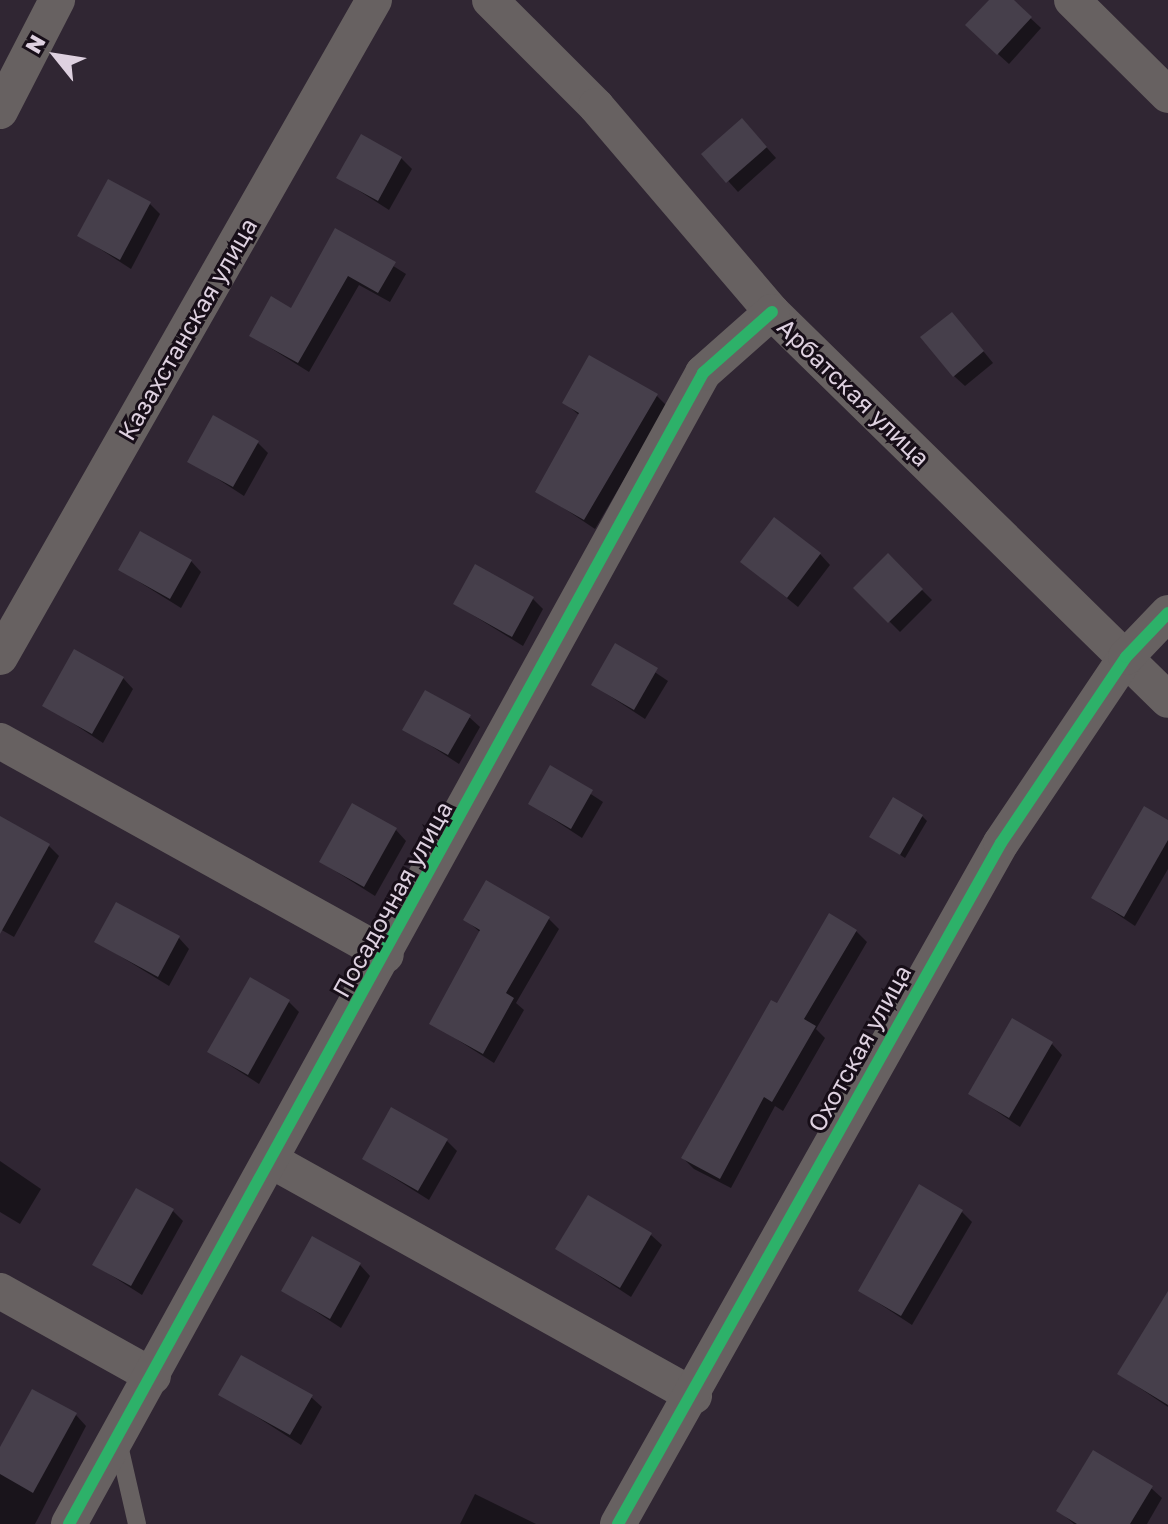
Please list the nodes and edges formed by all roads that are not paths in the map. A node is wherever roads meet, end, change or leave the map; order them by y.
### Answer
1 (57, 0) edge
2 (374, 0) edge
3 (490, 0) edge
4 (1072, 0) edge
5 (1101, 13) edge
6 (1168, 95) edge
7 (0, 111) edge
8 (772, 312) junction
9 (1168, 613) edge
10 (0, 657) edge
11 (1126, 657) junction
12 (1168, 700) edge
13 (0, 741) edge
14 (386, 955) junction
15 (272, 1161) junction
16 (0, 1291) edge
17 (153, 1376) junction
18 (694, 1396) junction
19 (118, 1438) junction
20 (69, 1524) edge
21 (137, 1524) edge
22 (618, 1524) edge

1 - 7 street
2 - 10 street, Казахстанская улица
3 - 8 street, Арбатская улица
4 - 5 street
5 - 6 street
8 - 11 street, Арбатская улица
8 - 14 street, Посадочная улица
9 - 11 street, Охотская улица
11 - 12 street, Арбатская улица
11 - 18 street, Охотская улица
13 - 14 street
14 - 15 street, Посадочная улица
15 - 17 street, Посадочная улица
15 - 18 street
16 - 17 street
17 - 19 street, Посадочная улица
18 - 22 street, Охотская улица
19 - 20 street, Посадочная улица
19 - 21 lane

